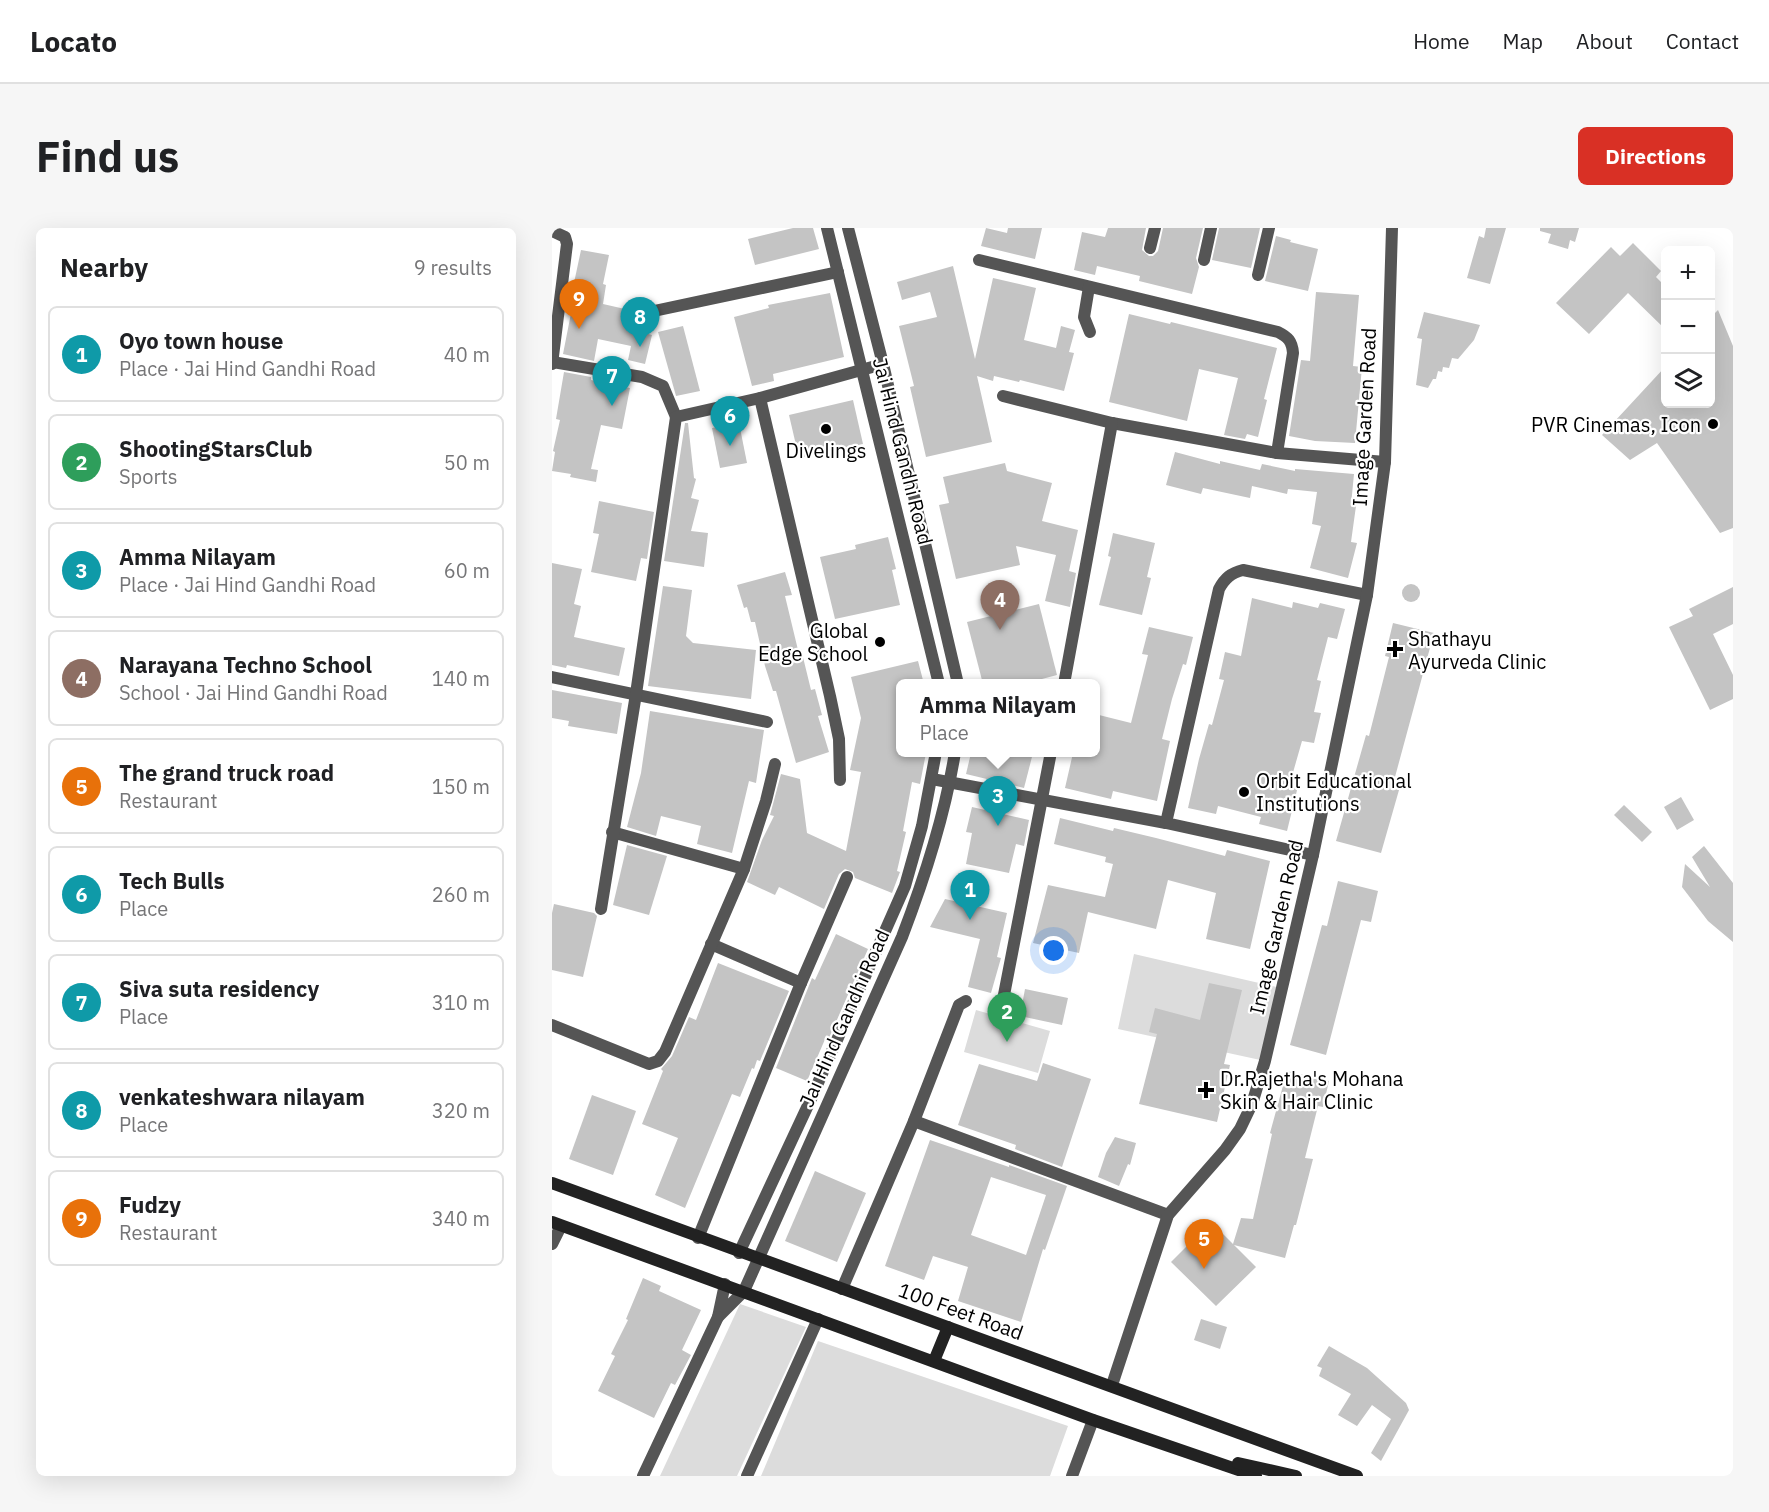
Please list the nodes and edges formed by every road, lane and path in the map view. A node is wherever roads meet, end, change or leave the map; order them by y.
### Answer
1 (827, 228) edge
2 (848, 228) edge
3 (1155, 228) edge
4 (1211, 228) edge
5 (1269, 228) edge
6 (1392, 228) edge
7 (552, 231) edge
8 (1150, 248) dead end
9 (979, 260) dead end
10 (1204, 260) dead end
11 (838, 272) junction
12 (1258, 274) dead end
13 (1089, 287) junction
14 (654, 311) dead end
15 (1090, 332) dead end
16 (552, 363) edge
17 (883, 364) junction
18 (862, 369) junction
19 (1003, 396) dead end
20 (760, 398) junction
21 (676, 417) junction
22 (1112, 423) junction
23 (1276, 453) junction
24 (1385, 462) junction
25 (1367, 595) junction
26 (552, 677) edge
27 (939, 679) edge
28 (958, 679) edge
29 (1065, 679) edge
30 (636, 694) junction
31 (767, 722) dead end
32 (935, 757) edge
33 (954, 757) edge
34 (1050, 757) edge
35 (775, 764) dead end
36 (932, 778) junction
37 (840, 780) dead end
38 (950, 782) junction
39 (1042, 800) junction
40 (1166, 823) junction
41 (612, 832) junction
42 (1313, 855) junction
43 (744, 869) junction
44 (848, 877) dead end
45 (601, 909) dead end
46 (711, 944) junction
47 (801, 983) junction
48 (966, 1001) dead end
49 (997, 1006) dead end
50 (552, 1025) edge
51 (914, 1121) junction
52 (552, 1184) edge
53 (1168, 1215) junction
54 (556, 1224) edge
55 (698, 1238) junction
56 (552, 1244) edge
57 (739, 1253) junction
58 (757, 1258) junction
59 (725, 1284) junction
60 (842, 1289) junction
61 (744, 1291) junction
62 (718, 1317) junction
63 (818, 1319) junction
64 (948, 1327) junction
65 (934, 1361) junction
66 (1112, 1385) junction
67 (1093, 1420) junction
68 (1187, 1452) junction
69 (643, 1476) edge
70 (747, 1476) edge
71 (1072, 1476) edge
72 (1256, 1476) edge
73 (1296, 1476) edge
74 (1357, 1476) edge

1 - 11 street, Jai Hind Gandhi Road
2 - 17 street, Jai Hind Gandhi Road
3 - 8 street
4 - 10 street
5 - 12 street
6 - 24 street, Image Garden Road
7 - 16 street
9 - 13 street
11 - 14 street
11 - 18 street, Jai Hind Gandhi Road
13 - 15 street
13 - 23 street
16 - 21 street
17 - 18 street
17 - 28 street, Jai Hind Gandhi Road
18 - 20 street
18 - 27 street, Jai Hind Gandhi Road
19 - 22 street
20 - 21 street
20 - 37 street
21 - 30 street
22 - 23 street
22 - 29 street
23 - 24 street
24 - 25 street, Image Garden Road
25 - 40 street
25 - 42 street, Image Garden Road
26 - 30 street
30 - 31 street
30 - 41 street
32 - 36 street, Jai Hind Gandhi Road
33 - 38 street, Jai Hind Gandhi Road
34 - 39 street
35 - 43 street
36 - 38 street
36 - 57 street, Jai Hind Gandhi Road
38 - 39 street
38 - 58 street, Jai Hind Gandhi Road
39 - 40 street
39 - 49 street
40 - 42 street
41 - 43 street
41 - 45 street
42 - 53 street, Image Garden Road
43 - 46 street
44 - 47 street
46 - 47 street
46 - 50 street
47 - 55 street
48 - 51 street
51 - 53 street
51 - 60 street
52 - 55 main road, 100 Feet Road
53 - 66 street, Image Garden Road
54 - 56 street
54 - 59 main road
55 - 57 main road, 100 Feet Road
57 - 58 main road, 100 Feet Road
58 - 60 main road, 100 Feet Road
58 - 61 street, Jai Hind Gandhi Road
59 - 61 main road
59 - 62 street
60 - 64 main road, 100 Feet Road
61 - 62 street
61 - 63 main road
62 - 69 street
63 - 65 main road
63 - 70 street
64 - 65 main road
64 - 66 main road, 100 Feet Road
65 - 67 main road
66 - 74 main road, 100 Feet Road
67 - 68 main road
67 - 71 street
68 - 72 main road
68 - 73 main road

